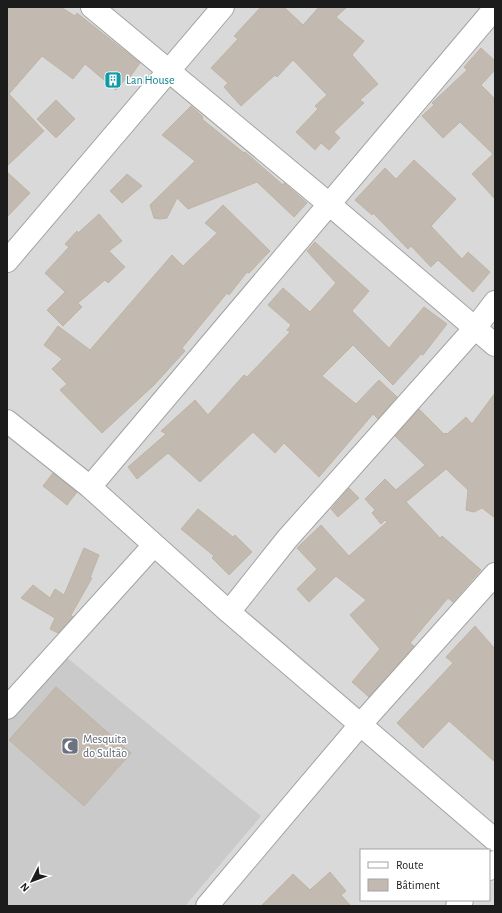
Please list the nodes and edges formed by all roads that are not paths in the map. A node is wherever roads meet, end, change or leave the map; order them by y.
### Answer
1 (92, 7) edge
2 (223, 7) edge
3 (495, 8) edge
4 (169, 70) junction
5 (329, 204) junction
6 (7, 261) edge
7 (495, 302) edge
8 (475, 328) junction
9 (495, 345) edge
10 (7, 421) edge
11 (90, 487) junction
12 (154, 545) junction
13 (495, 574) edge
14 (229, 612) junction
15 (7, 708) edge
16 (360, 725) junction
17 (495, 840) edge
18 (206, 906) edge

1 - 4 street
2 - 4 street
3 - 5 street
4 - 5 street
4 - 6 street
5 - 8 street
5 - 11 street
7 - 8 street
8 - 9 street
8 - 14 street
10 - 11 street
11 - 12 street
12 - 14 street
12 - 15 street
13 - 16 street
14 - 16 street
16 - 17 street
16 - 18 street

